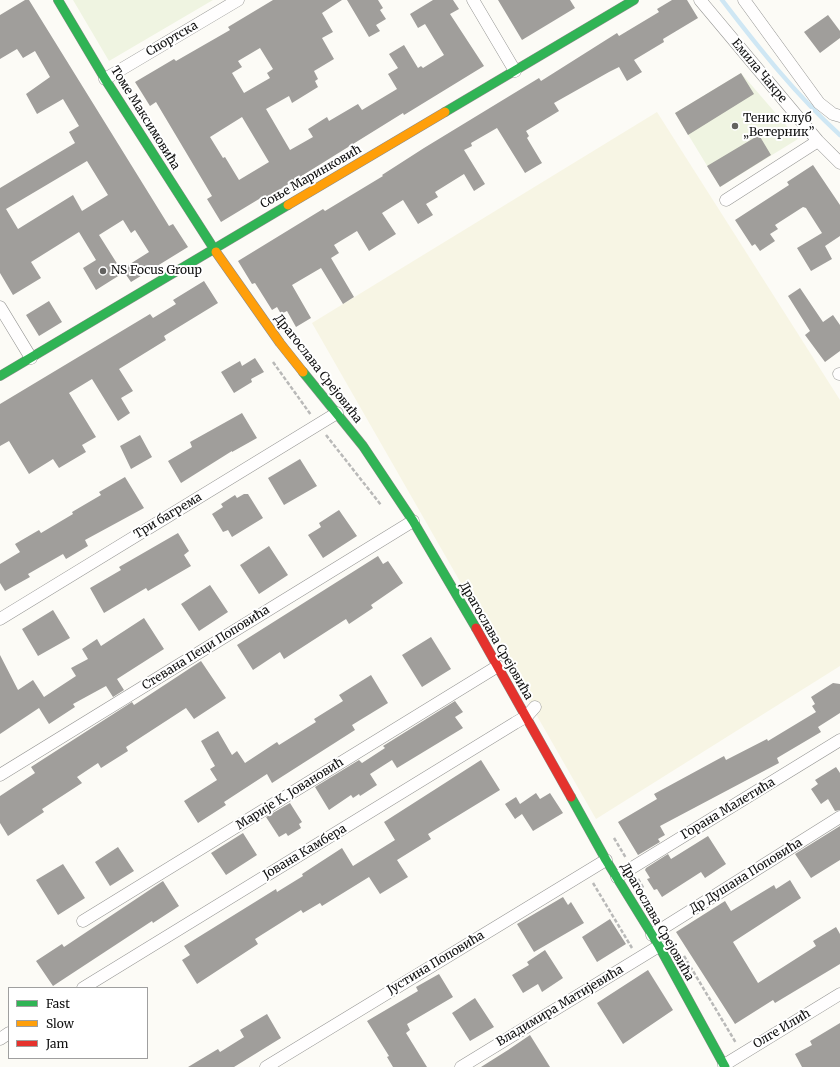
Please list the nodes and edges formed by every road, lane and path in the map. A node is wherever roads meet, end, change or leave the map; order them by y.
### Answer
1 (58, 0) edge
2 (238, 0) edge
3 (473, 0) edge
4 (634, 0) edge
5 (700, 0) edge
6 (744, 0) edge
7 (515, 71) junction
8 (105, 79) junction
9 (840, 116) edge
10 (818, 141) junction
11 (840, 163) edge
12 (726, 200) dead end
13 (213, 248) junction
14 (0, 307) edge
15 (31, 358) junction
16 (272, 360) dead end
17 (0, 376) edge
18 (337, 413) junction
19 (318, 425) junction
20 (386, 510) dead end
21 (413, 521) junction
22 (0, 619) edge
23 (498, 666) junction
24 (531, 712) junction
25 (840, 740) edge
26 (0, 775) edge
27 (840, 817) edge
28 (606, 860) junction
29 (586, 872) junction
30 (617, 877) junction
31 (83, 921) dead end
32 (652, 935) junction
33 (659, 946) junction
34 (639, 958) junction
35 (85, 987) edge
36 (840, 994) edge
37 (724, 1066) edge
38 (266, 1067) edge
39 (461, 1067) edge

1 - 8 street, Томе Максимовића
2 - 8 street, Спортска
3 - 7 street
4 - 7 street, Соње Маринковић
5 - 10 street, Емила Чакре
6 - 9 street
7 - 13 street, Соње Маринковић
8 - 13 street, Томе Максимовића
10 - 11 street, Емила Чакре
10 - 12 street
13 - 15 street, Соње Маринковић
13 - 18 street, Драгослава Срејовића
14 - 15 street
15 - 17 street, Соње Маринковић
16 - 19 path
18 - 19 street, Три багрема
18 - 21 street, Драгослава Срејовића
19 - 20 path
19 - 22 street, Три багрема
21 - 23 street, Драгослава Срејовића
21 - 26 street, Стевана Пеци Поповића
23 - 24 street, Драгослава Срејовића
23 - 31 street, Марије К. Јовановић
24 - 28 street, Драгослава Срејовића
24 - 35 street, Јована Камбера
25 - 30 street, Горана Малетића
27 - 32 street, Др Душана Поповића
28 - 29 street, Јустина Поповића
28 - 30 street, Драгослава Срејовића
29 - 34 path
29 - 38 street, Јустина Поповића
30 - 32 street, Драгослава Срејовића
32 - 33 street, Драгослава Срејовића
33 - 34 street, Владимира Матијевића
33 - 37 street, Драгослава Срејовића
34 - 39 street, Владимира Матијевића
36 - 37 street, Олге Илић

